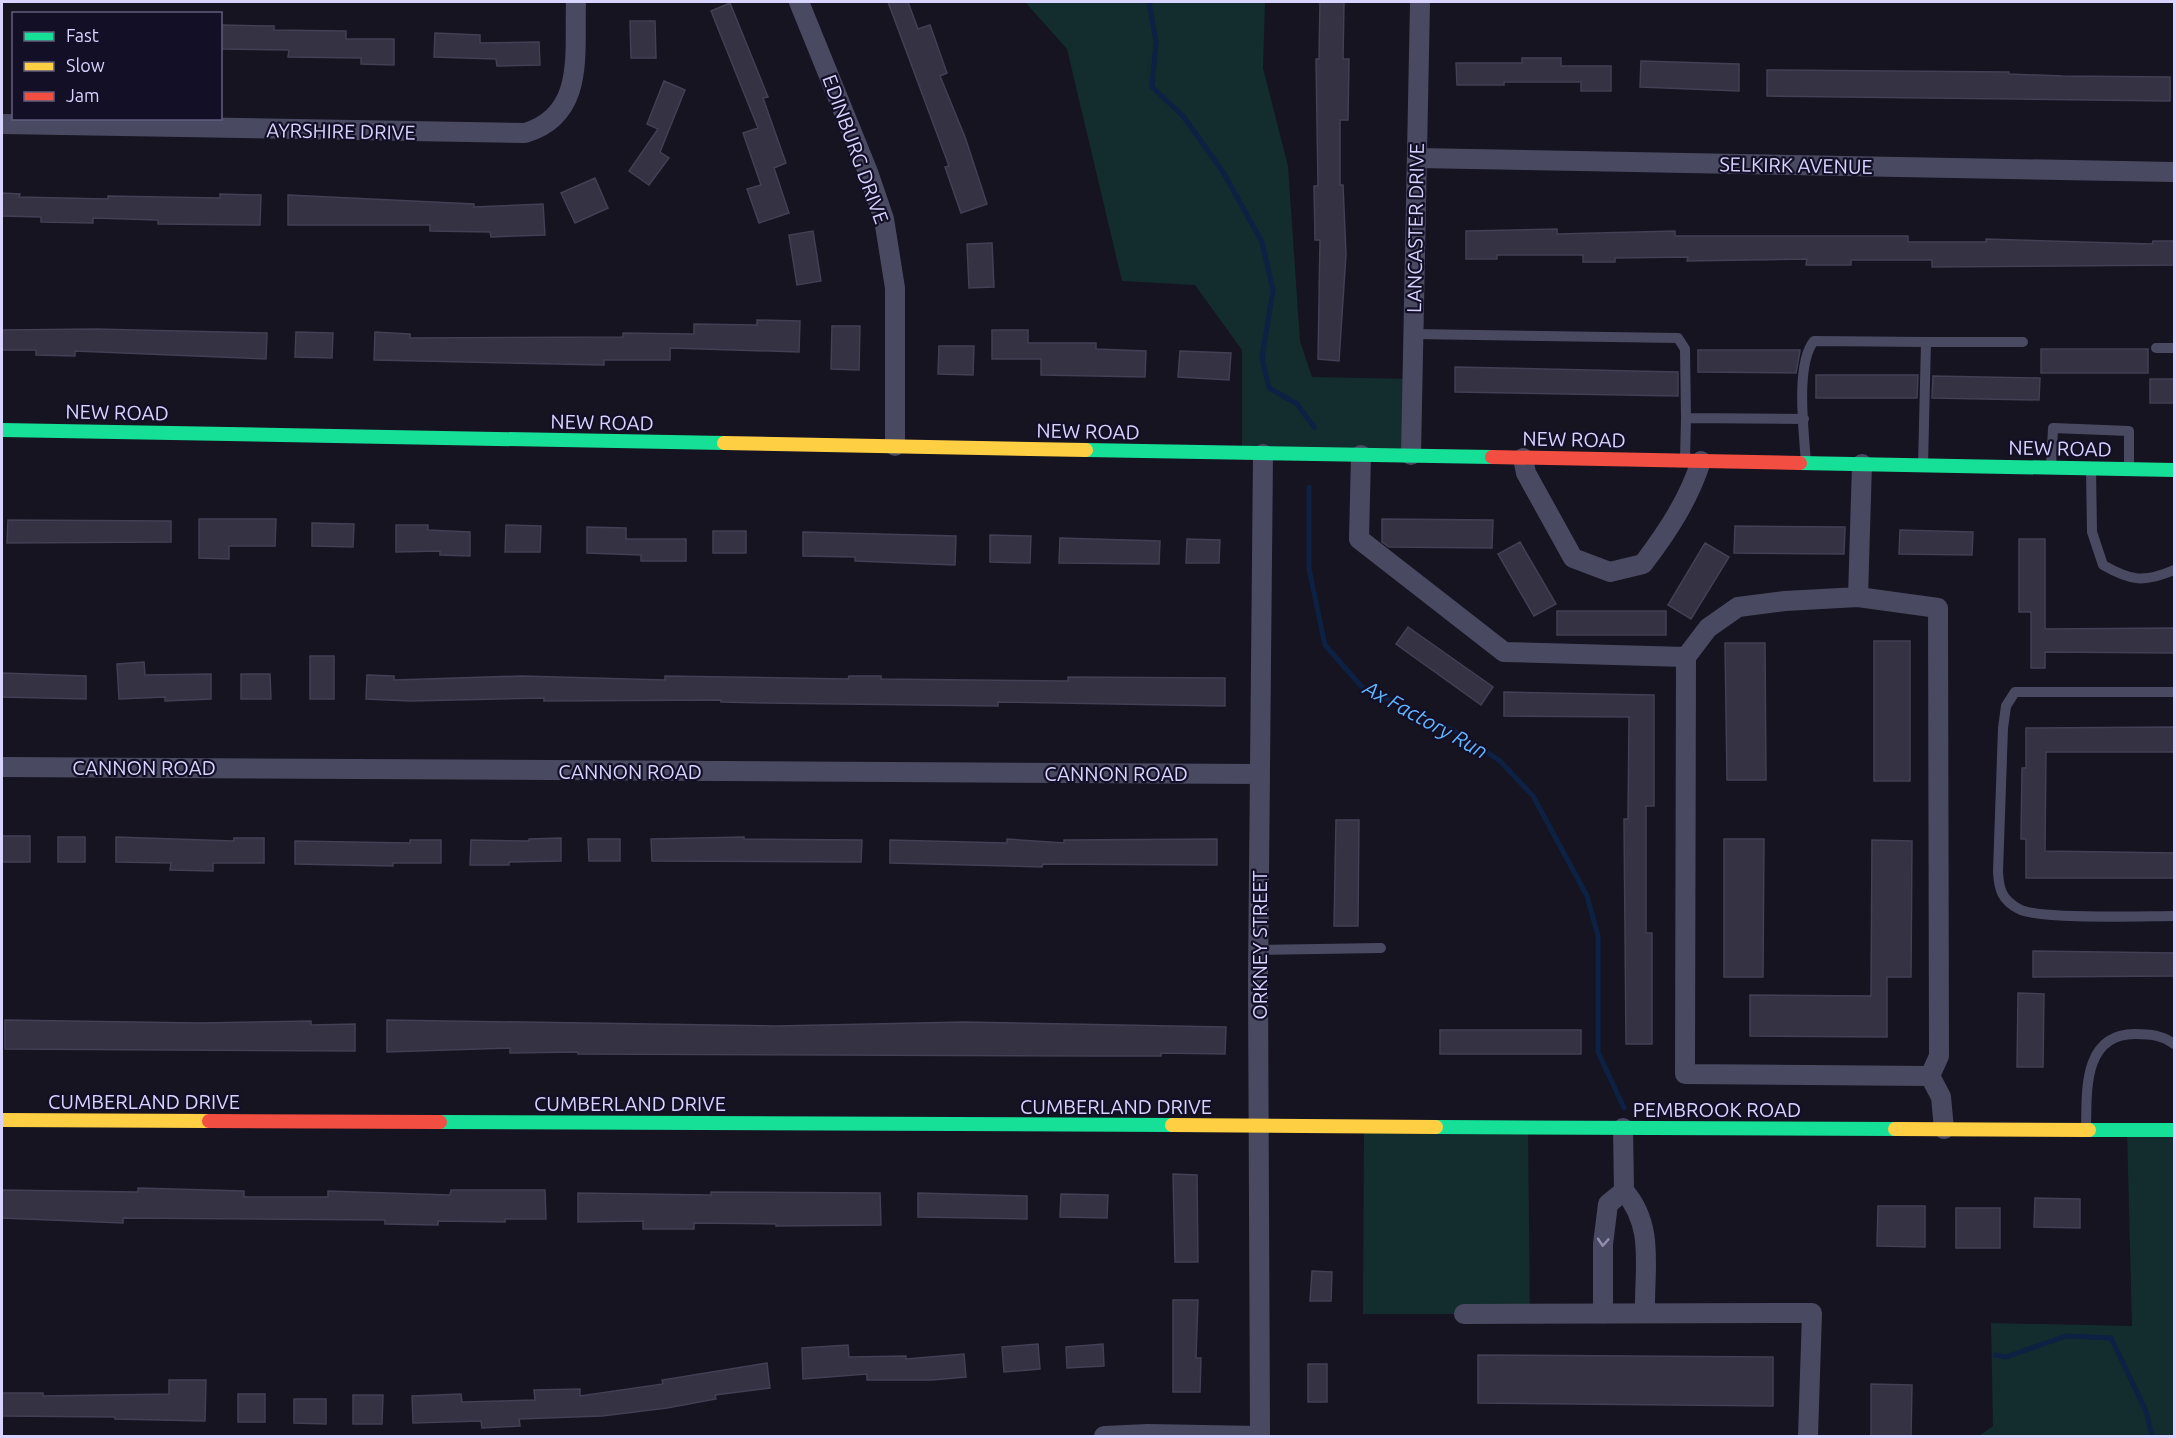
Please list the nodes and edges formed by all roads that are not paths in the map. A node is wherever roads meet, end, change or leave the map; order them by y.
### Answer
1 (576, 2) edge
2 (799, 2) edge
3 (1420, 2) edge
4 (2, 124) edge
5 (1417, 158) junction
6 (2175, 172) edge
7 (1413, 334) junction
8 (1926, 342) junction
9 (2023, 342) dead end
10 (2156, 348) dead end
11 (2175, 348) edge
12 (1686, 418) junction
13 (1804, 419) junction
14 (2, 430) edge
15 (895, 446) junction
16 (1263, 454) junction
17 (1361, 455) junction
18 (1411, 455) junction
19 (1523, 458) junction
20 (1693, 461) junction
21 (1806, 463) junction
22 (1862, 464) junction
23 (1923, 465) junction
24 (2051, 467) junction
25 (2091, 468) junction
26 (2128, 469) junction
27 (2175, 470) edge
28 (2175, 570) edge
29 (1858, 597) junction
30 (1686, 657) junction
31 (2175, 692) edge
32 (2, 767) edge
33 (1259, 774) junction
34 (2175, 916) edge
35 (1381, 948) dead end
36 (1258, 950) junction
37 (2175, 1044) edge
38 (1930, 1076) junction
39 (2, 1120) edge
40 (1259, 1126) junction
41 (1623, 1128) junction
42 (1944, 1129) junction
43 (2086, 1130) junction
44 (2175, 1130) edge
45 (1624, 1191) junction
46 (1645, 1313) junction
47 (1464, 1314) dead end
48 (1603, 1314) junction
49 (1260, 1436) edge
50 (1104, 1437) edge
51 (1808, 1437) edge

1 - 4 street, AYRSHIRE DRIVE
2 - 15 street, EDINBURG DRIVE
3 - 5 street, LANCASTER DRIVE
5 - 6 street, SELKIRK AVENUE
5 - 7 street, LANCASTER DRIVE
7 - 12 lane
7 - 18 street, LANCASTER DRIVE
8 - 9 lane
8 - 13 lane
8 - 23 lane
10 - 11 lane
12 - 13 lane
12 - 20 lane
13 - 21 lane
14 - 15 street, NEW ROAD
15 - 16 street, NEW ROAD
16 - 17 street, NEW ROAD
16 - 33 street, ORKNEY STREET
17 - 18 street, NEW ROAD
17 - 30 street
18 - 19 street, NEW ROAD
19 - 20 street, NEW ROAD
19 - 20 street
20 - 21 street, NEW ROAD
21 - 22 street, NEW ROAD
22 - 23 street, NEW ROAD
22 - 29 street
23 - 24 street, NEW ROAD
24 - 25 street, NEW ROAD
24 - 26 lane
25 - 26 street, NEW ROAD
25 - 28 lane
26 - 27 street, NEW ROAD
29 - 30 street
29 - 38 street
30 - 38 street
31 - 34 lane
32 - 33 street, CANNON ROAD
33 - 36 street, ORKNEY STREET
35 - 36 lane
36 - 40 street, ORKNEY STREET
37 - 43 lane
38 - 42 street
39 - 40 street, CUMBERLAND DRIVE
40 - 41 street, PEMBROOK ROAD
40 - 49 street, ORKNEY STREET
41 - 42 street, PEMBROOK ROAD
41 - 45 street
42 - 43 street, PEMBROOK ROAD
43 - 44 street, PEMBROOK ROAD
45 - 46 street
45 -> 48 street
46 - 48 street
46 - 51 street
47 - 48 street
49 - 50 street

